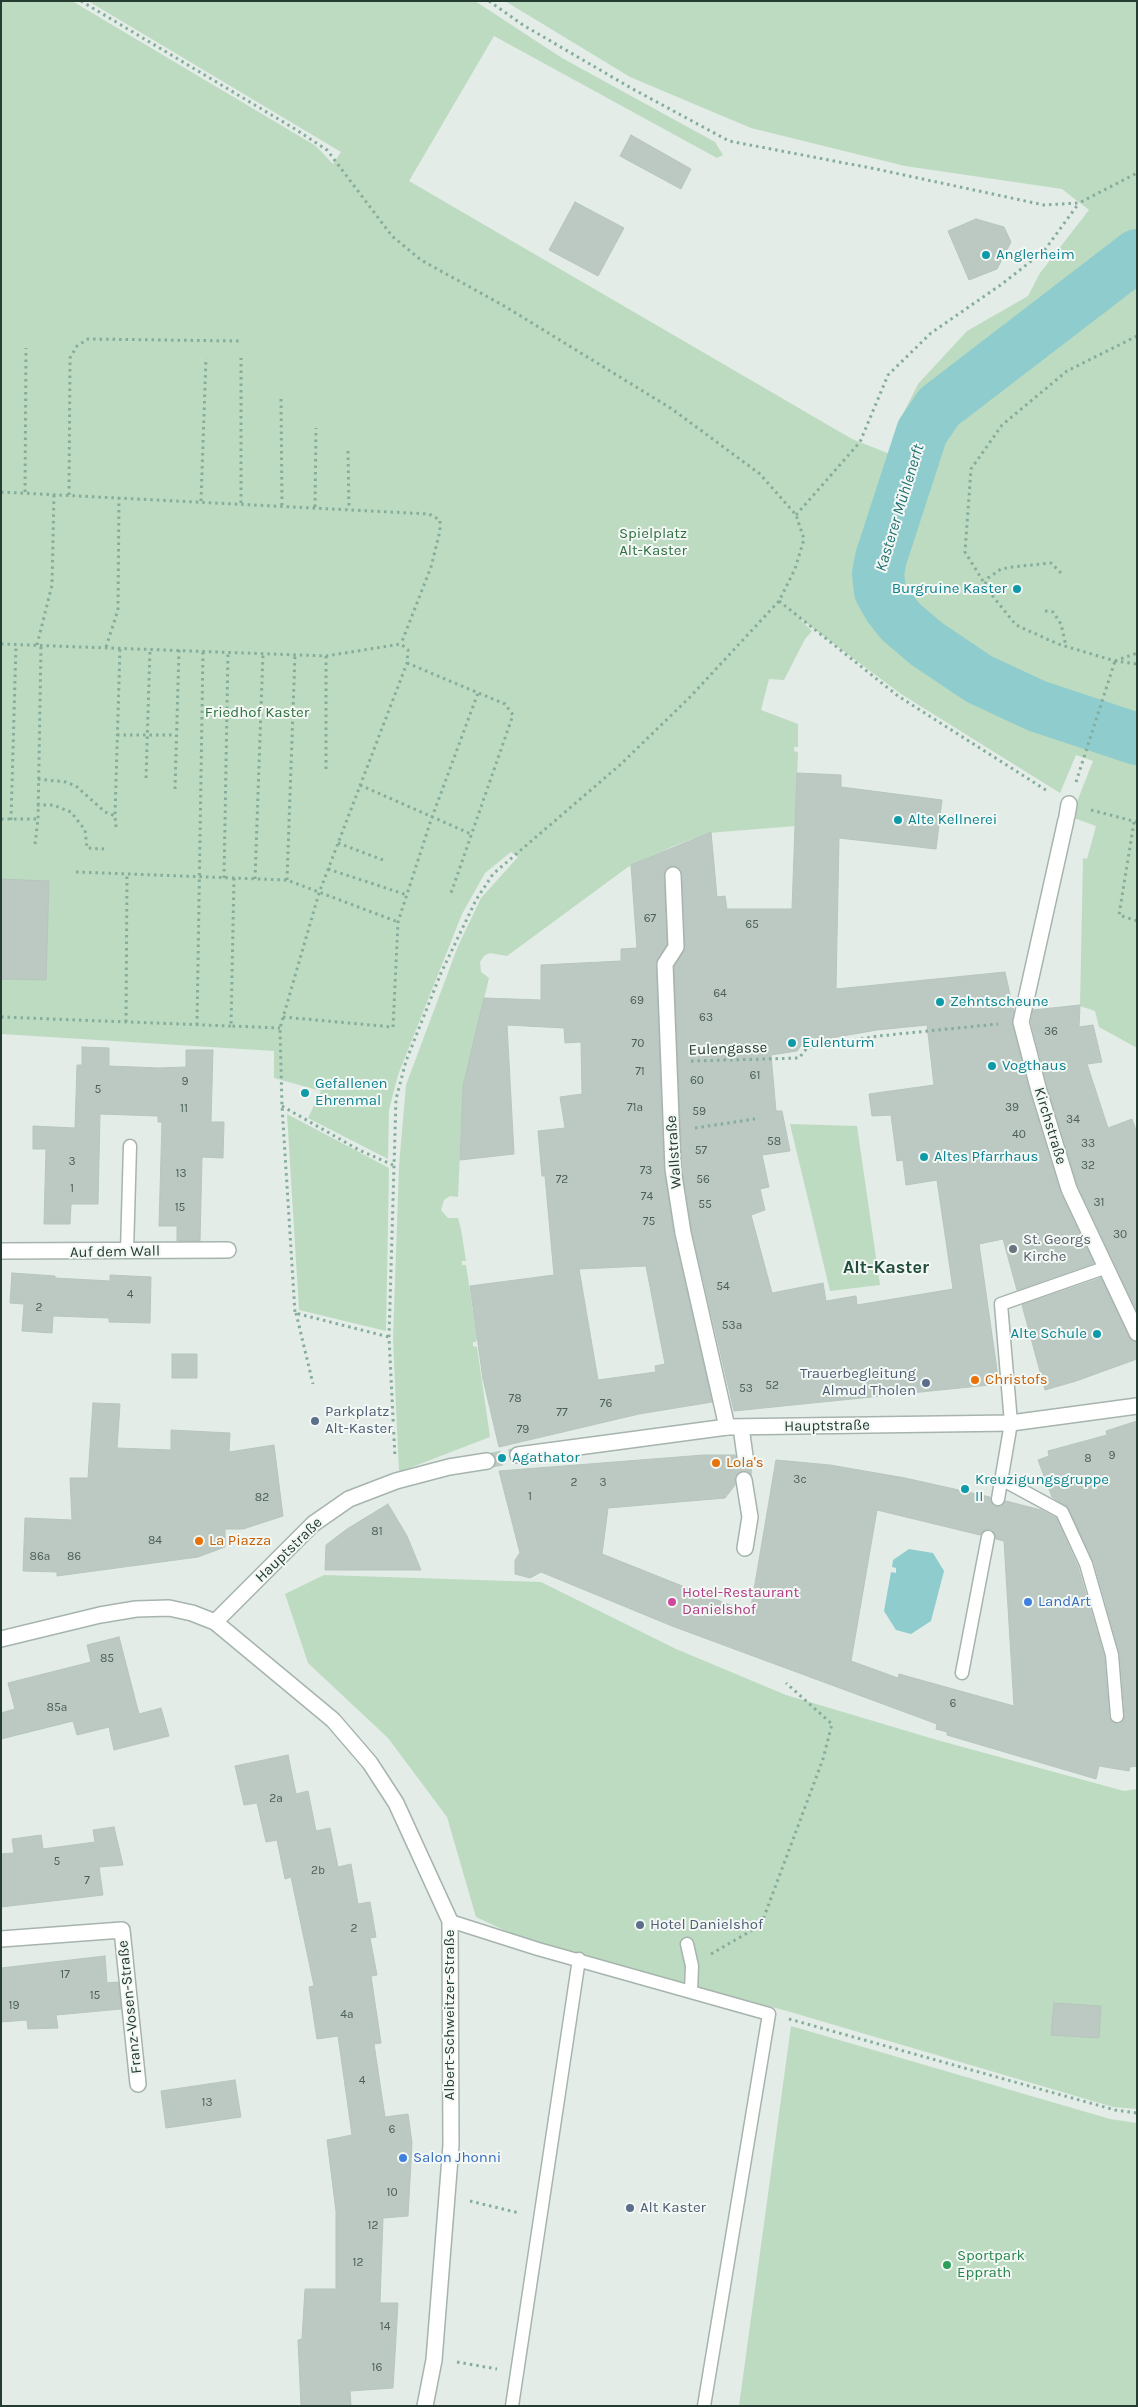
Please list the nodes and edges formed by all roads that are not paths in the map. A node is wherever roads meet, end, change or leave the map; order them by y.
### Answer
1 (1067, 813) road end
2 (673, 876) dead end
3 (130, 1146) dead end
4 (228, 1250) dead end
5 (1, 1251) edge
6 (127, 1251) junction
7 (1107, 1266) junction
8 (1137, 1333) edge
9 (1137, 1406) edge
10 (1011, 1423) junction
11 (734, 1427) junction
12 (518, 1455) tunnel mouth
13 (745, 1456) tunnel mouth
14 (486, 1461) tunnel mouth
15 (1001, 1479) junction
16 (744, 1480) tunnel mouth
17 (998, 1499) dead end
18 (988, 1537) dead end
19 (745, 1548) dead end
20 (215, 1622) junction
21 (1, 1639) edge
22 (962, 1673) dead end
23 (1117, 1716) dead end
24 (450, 1921) junction
25 (1, 1939) edge
26 (687, 1944) dead end
27 (579, 1959) junction
28 (691, 1991) junction
29 (138, 2084) dead end
30 (425, 2406) edge
31 (512, 2406) edge
32 (704, 2406) edge

1 - 7 street, Kirchstraße
2 - 11 street, Wallstraße
3 - 6 lane
4 - 6 street, Auf dem Wall
5 - 6 street, Auf dem Wall
7 - 8 street, Kirchstraße
7 - 10 lane
9 - 10 street, Hauptstraße
10 - 11 street, Hauptstraße
10 - 15 lane
11 - 12 street, Hauptstraße
11 - 13 street, Wallstraße
14 - 20 street, Hauptstraße
15 - 17 lane
15 - 23 lane
16 - 19 street
18 - 22 lane
20 - 21 street
20 - 24 street, Albert-Schweitzer-Straße
24 - 27 lane
24 - 30 street, Albert-Schweitzer-Straße
25 - 29 street, Franz-Vosen-Straße
26 - 28 lane
27 - 28 lane
27 - 31 lane
28 - 32 lane

